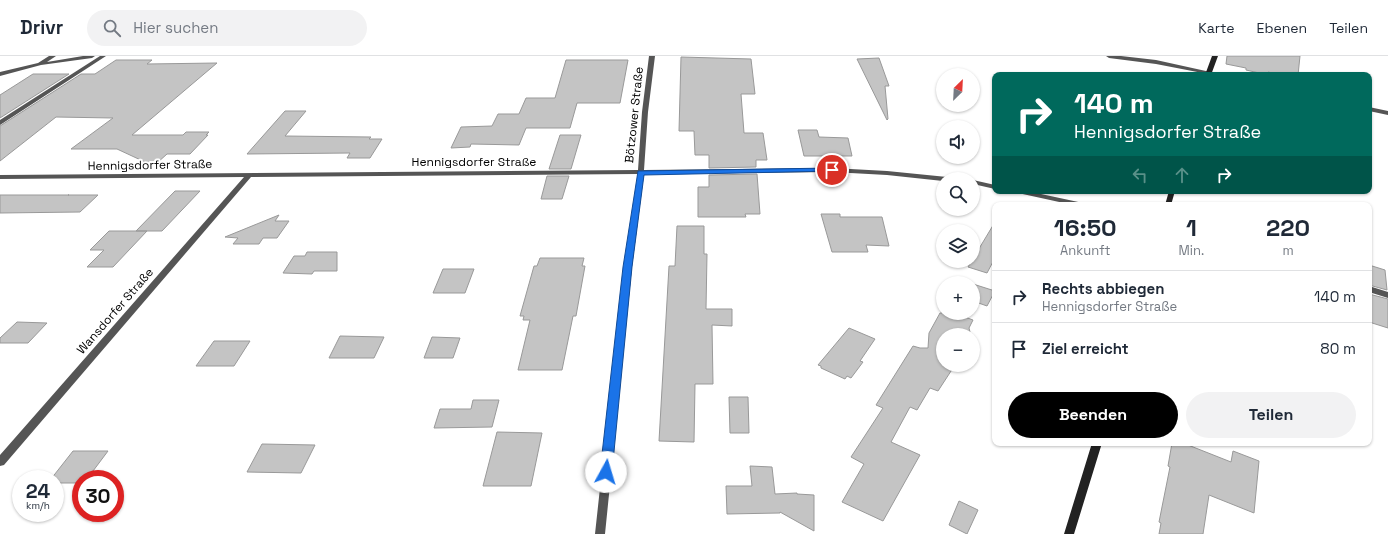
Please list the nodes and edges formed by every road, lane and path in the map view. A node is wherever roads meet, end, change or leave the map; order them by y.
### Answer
1 (53, 56) edge
2 (92, 56) edge
3 (103, 56) edge
4 (652, 56) edge
5 (1109, 56) edge
6 (1215, 56) edge
7 (40, 64) junction
8 (1200, 72) edge
9 (1210, 72) edge
10 (0, 74) edge
11 (1372, 110) edge
12 (1388, 113) edge
13 (0, 123) edge
14 (641, 172) junction
15 (249, 175) junction
16 (0, 177) edge
17 (936, 178) edge
18 (980, 183) edge
19 (992, 185) edge
20 (1032, 194) edge
21 (1069, 202) edge
22 (1372, 291) edge
23 (1388, 295) edge
24 (1096, 446) edge
25 (0, 462) edge
26 (600, 534) edge
27 (1069, 534) edge

1 - 7 street
2 - 7 street
3 - 13 street
4 - 14 street, Bötzower Straße
5 - 8 street
6 - 9 main road
7 - 10 street
11 - 12 street
14 - 15 street, Hennigsdorfer Straße
14 - 17 street, Hennigsdorfer Straße
14 - 26 street, Bötzower Straße
15 - 16 street, Hennigsdorfer Straße
15 - 25 street, Wansdorfer Straße
18 - 19 street
20 - 21 street
22 - 23 street
24 - 27 main road

